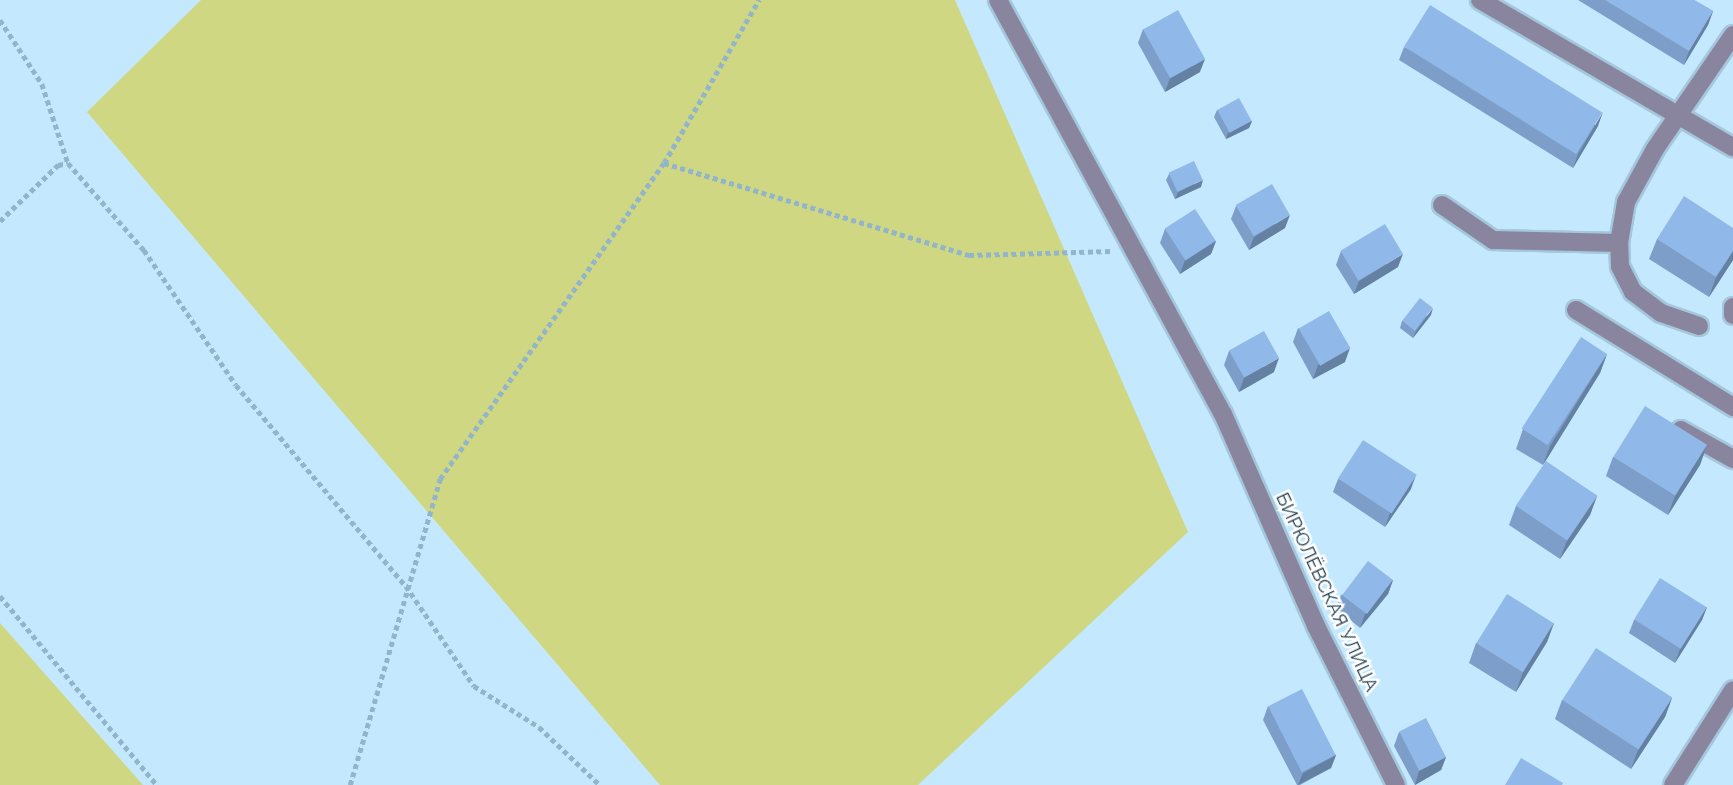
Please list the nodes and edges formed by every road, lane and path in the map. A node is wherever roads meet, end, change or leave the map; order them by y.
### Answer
1 (759, 0) edge
2 (998, 0) edge
3 (1480, 0) edge
4 (0, 20) edge
5 (1733, 35) edge
6 (1678, 113) junction
7 (1733, 147) edge
8 (68, 163) junction
9 (663, 163) junction
10 (1442, 205) dead end
11 (0, 221) edge
12 (1619, 243) junction
13 (1134, 251) junction
14 (1733, 307) edge
15 (1576, 310) dead end
16 (1733, 315) edge
17 (1699, 326) dead end
18 (1733, 407) edge
19 (1667, 422) edge
20 (1733, 459) edge
21 (406, 586) junction
22 (0, 596) edge
23 (1733, 690) edge
24 (157, 785) edge
25 (350, 785) edge
26 (600, 785) edge
27 (1396, 785) edge
28 (1673, 785) edge

1 - 9 path
2 - 13 street, БИРЮЛЁВСКАЯ УЛИЦА
3 - 6 street
4 - 8 path
5 - 6 street
6 - 7 street
6 - 12 street
8 - 11 path
8 - 21 path
9 - 13 path
9 - 21 path
10 - 12 street
12 - 17 street
13 - 27 street, БИРЮЛЁВСКАЯ УЛИЦА
14 - 16 street
15 - 18 street
19 - 20 street
21 - 25 path
21 - 26 path
22 - 24 path
23 - 28 street

